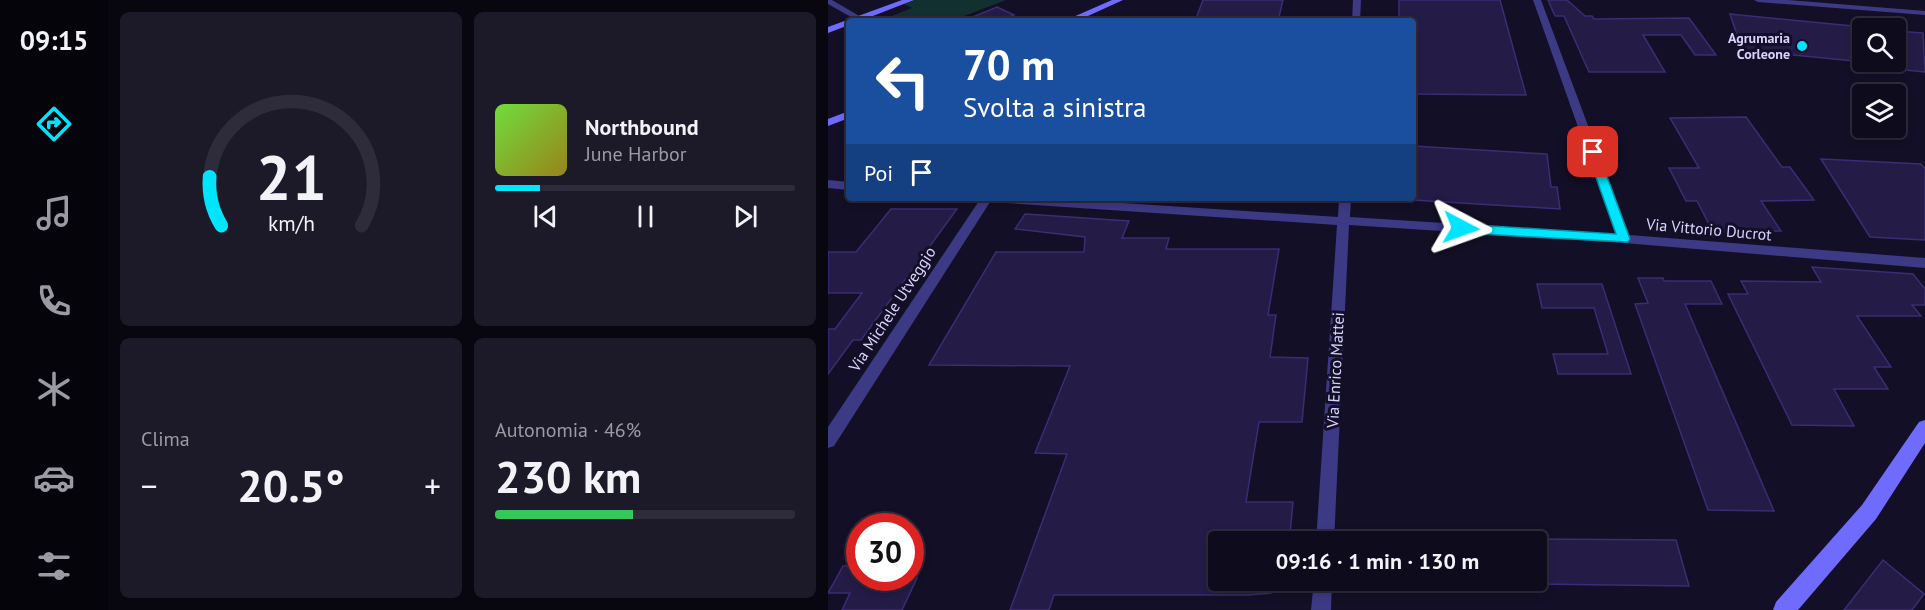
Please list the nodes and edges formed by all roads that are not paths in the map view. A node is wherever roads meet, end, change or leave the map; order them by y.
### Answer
1 (910, 0) edge
2 (1119, 0) edge
3 (1357, 0) edge
4 (1537, 0) edge
5 (1758, 0) edge
6 (828, 1) edge
7 (897, 2) edge
8 (1925, 13) edge
9 (853, 18) edge
10 (861, 18) edge
11 (1076, 18) edge
12 (1356, 18) edge
13 (846, 24) edge
14 (828, 30) edge
15 (846, 115) edge
16 (828, 123) edge
17 (828, 184) edge
18 (846, 186) edge
19 (985, 201) edge
20 (1034, 201) edge
21 (1345, 201) edge
22 (1344, 221) junction
23 (1624, 239) junction
24 (1925, 263) edge
25 (1925, 428) edge
26 (828, 441) edge
27 (1326, 531) edge
28 (1322, 591) edge
29 (1321, 610) edge
30 (1784, 610) edge

1 - 7 street
2 - 11 street
3 - 12 street
4 - 23 street
5 - 8 street
6 - 9 street
7 - 10 street
13 - 14 street
15 - 16 street
17 - 18 street
19 - 26 street, Via Michele Utveggio
20 - 22 street, Via Vittorio Ducrot
21 - 22 street, Via Enrico Mattei
22 - 23 street, Via Vittorio Ducrot
22 - 27 street, Via Enrico Mattei
23 - 24 street, Via Vittorio Ducrot
25 - 30 street
28 - 29 street

